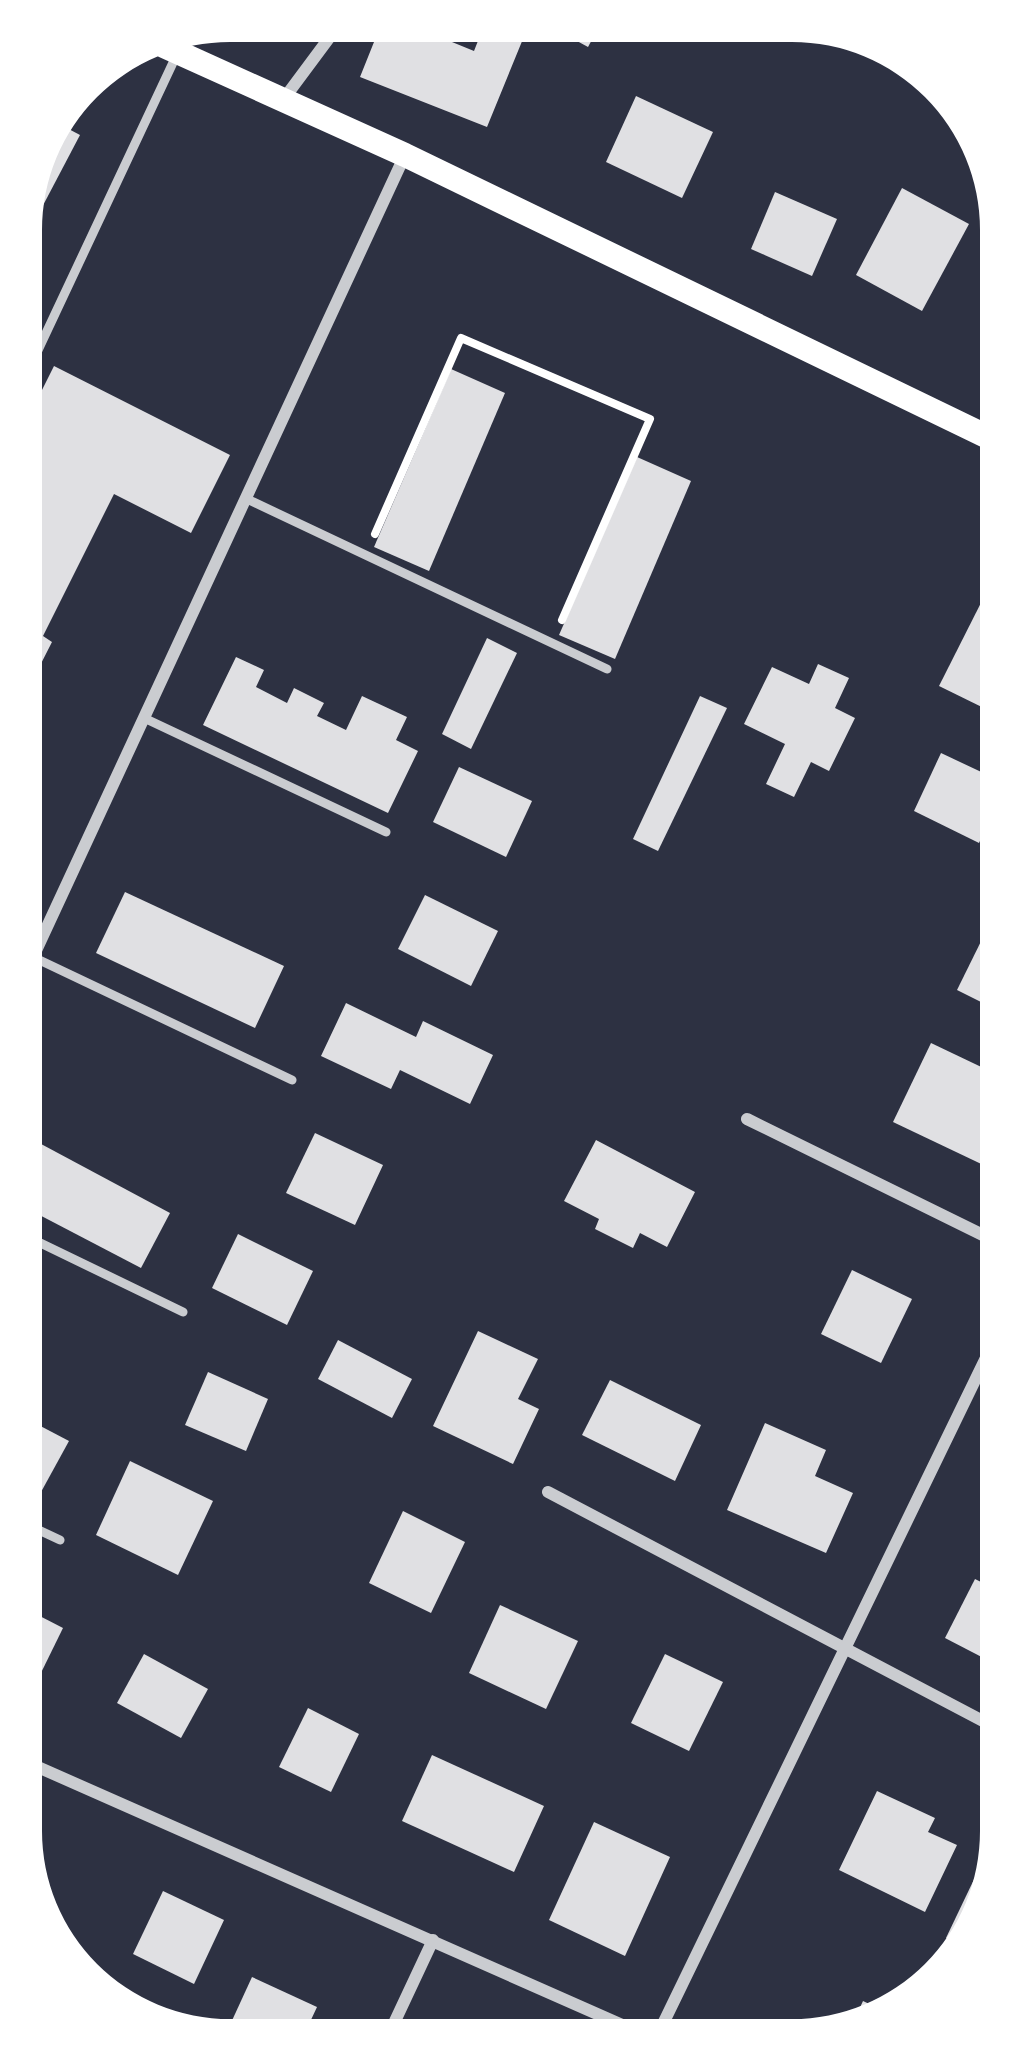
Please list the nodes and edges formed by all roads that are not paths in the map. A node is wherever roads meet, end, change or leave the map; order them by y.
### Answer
1 (326, 42) edge
2 (175, 51) edge
3 (169, 53) edge
4 (282, 100) junction
5 (405, 155) junction
6 (42, 339) edge
7 (980, 433) edge
8 (247, 499) junction
9 (607, 669) dead end
10 (144, 718) junction
11 (386, 832) dead end
12 (42, 937) edge
13 (42, 968) edge
14 (292, 1080) dead end
15 (746, 1119) dead end
16 (980, 1234) edge
17 (42, 1245) edge
18 (183, 1312) dead end
19 (980, 1372) edge
20 (548, 1492) dead end
21 (42, 1532) edge
22 (59, 1540) dead end
23 (847, 1650) junction
24 (980, 1720) edge
25 (42, 1769) edge
26 (433, 1940) junction
27 (396, 2019) edge
28 (609, 2019) edge
29 (665, 2019) edge

1 - 4 street
2 - 4 main road
3 - 6 lane
4 - 5 main road
5 - 7 main road
5 - 8 street
8 - 9 lane
8 - 10 street
10 - 11 lane
10 - 12 street
13 - 14 lane
15 - 16 street
17 - 18 lane
19 - 23 street
20 - 23 street
21 - 22 lane
23 - 24 street
23 - 29 street
25 - 26 street
26 - 27 street
26 - 28 street

